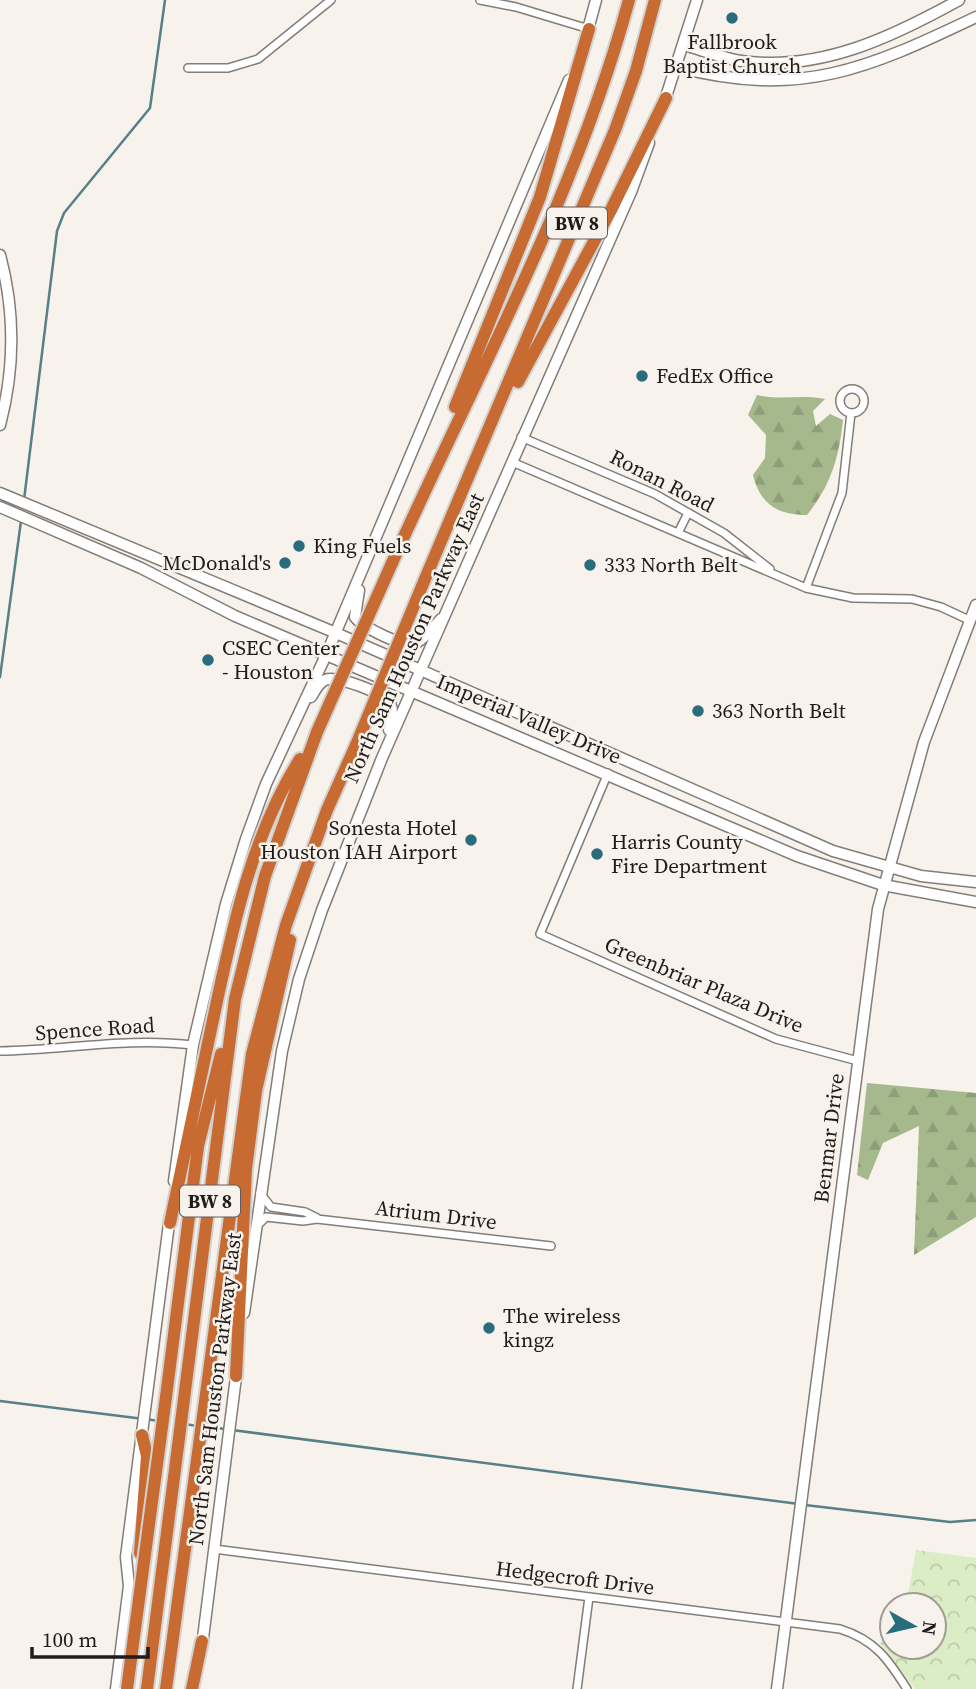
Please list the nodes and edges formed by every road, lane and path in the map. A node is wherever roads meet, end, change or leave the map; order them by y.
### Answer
1 (331, 0) edge
2 (480, 0) edge
3 (596, 0) edge
4 (627, 0) edge
5 (655, 0) edge
6 (697, 0) edge
7 (959, 0) edge
8 (976, 17) edge
9 (911, 27) junction
10 (589, 29) junction
11 (684, 45) junction
12 (917, 45) junction
13 (801, 61) junction
14 (677, 67) junction
15 (188, 68) dead end
16 (796, 79) junction
17 (666, 98) junction
18 (0, 255) edge
19 (851, 413) dead end
20 (0, 425) edge
21 (521, 437) junction
22 (486, 441) junction
23 (512, 462) junction
24 (4, 495) edge
25 (423, 495) junction
26 (1, 508) edge
27 (688, 513) junction
28 (678, 533) junction
29 (365, 562) junction
30 (189, 572) junction
31 (776, 574) junction
32 (806, 588) junction
33 (180, 589) junction
34 (976, 605) edge
35 (446, 614) junction
36 (969, 620) junction
37 (336, 633) junction
38 (327, 653) junction
39 (421, 669) junction
40 (411, 691) junction
41 (302, 706) junction
42 (317, 732) junction
43 (580, 742) junction
44 (382, 758) junction
45 (573, 759) junction
46 (608, 774) junction
47 (306, 867) junction
48 (887, 868) junction
49 (976, 883) edge
50 (883, 886) junction
51 (976, 902) edge
52 (235, 999) junction
53 (193, 1045) junction
54 (0, 1051) edge
55 (858, 1061) junction
56 (260, 1192) junction
57 (317, 1219) junction
58 (170, 1223) junction
59 (255, 1229) junction
60 (551, 1246) dead end
61 (236, 1376) junction
62 (142, 1436) junction
63 (214, 1549) junction
64 (589, 1597) junction
65 (786, 1621) junction
66 (202, 1641) joint
67 (116, 1689) edge
68 (128, 1689) edge
69 (147, 1689) edge
70 (166, 1689) edge
71 (194, 1689) edge
72 (577, 1689) edge
73 (777, 1689) edge
74 (907, 1689) edge

1 - 15 street
2 - 10 street
3 - 10 main road
4 - 25 highway, North Sam Houston Parkway East / BW 8
5 - 22 highway, North Sam Houston Parkway East / BW 8
6 - 11 main road, North Sam Houston Parkway East
7 - 9 main road
8 - 12 main road
9 - 12 main road
9 - 13 main road
10 - 25 highway
10 - 29 main road
11 - 13 main road
11 - 14 main road, North Sam Houston Parkway East
12 - 16 main road
13 - 16 main road
14 - 16 main road
14 - 17 main road, North Sam Houston Parkway East
17 - 21 main road, North Sam Houston Parkway East
17 - 22 highway
18 - 20 main road
19 - 32 street
21 - 23 main road, North Sam Houston Parkway East
21 - 27 street, Ronan Road
22 - 47 highway, North Sam Houston Parkway East / BW 8, bridge
23 - 28 street, Ronan Road
23 - 35 main road, North Sam Houston Parkway East
24 - 30 main road, Imperial Valley Drive
25 - 42 highway, North Sam Houston Parkway East / BW 8, bridge
26 - 33 main road, Imperial Valley Drive
27 - 28 street
27 - 31 street, Ronan Road
28 - 31 street, Ronan Road
29 - 35 main road
29 - 37 main road
30 - 33 main road
30 - 37 main road, Imperial Valley Drive
31 - 32 street, Ronan Road
32 - 36 street, Ronan Road
33 - 38 main road, Imperial Valley Drive
34 - 36 main road, Benmar Drive
35 - 39 main road, North Sam Houston Parkway East
36 - 48 main road, Benmar Drive
37 - 38 main road
37 - 39 main road, Imperial Valley Drive
38 - 40 main road, Imperial Valley Drive
38 - 41 main road
39 - 40 main road, North Sam Houston Parkway East
39 - 43 main road, Imperial Valley Drive
40 - 44 main road, North Sam Houston Parkway East
40 - 45 main road, Imperial Valley Drive
41 - 44 main road
41 - 53 main road
42 - 52 highway, North Sam Houston Parkway East / BW 8
42 - 58 highway
43 - 45 main road
43 - 48 main road, Imperial Valley Drive
44 - 56 main road, North Sam Houston Parkway East
45 - 46 main road, Imperial Valley Drive
46 - 50 main road, Imperial Valley Drive
46 - 55 street, Greenbriar Plaza Drive
47 - 61 highway
47 - 70 highway, North Sam Houston Parkway East / BW 8
48 - 49 main road, Imperial Valley Drive
48 - 50 main road, Benmar Drive
50 - 51 main road, Imperial Valley Drive
50 - 55 main road, Benmar Drive
52 - 68 highway, bridge
52 - 69 highway, North Sam Houston Parkway East / BW 8
53 - 54 street, Spence Road
53 - 58 main road
55 - 65 main road, Benmar Drive
56 - 57 street, Atrium Drive
56 - 59 main road, North Sam Houston Parkway East
57 - 59 street, Atrium Drive
57 - 60 street, Atrium Drive
58 - 62 main road
59 - 61 main road, North Sam Houston Parkway East
61 - 63 main road, North Sam Houston Parkway East
62 - 67 main road
62 - 68 highway
63 - 64 street, Hedgecroft Drive
63 - 66 main road, North Sam Houston Parkway East
64 - 65 street, Hedgecroft Drive
64 - 72 street
65 - 73 main road, Benmar Drive
65 - 74 street, Hedgecroft Drive
66 - 71 highway

